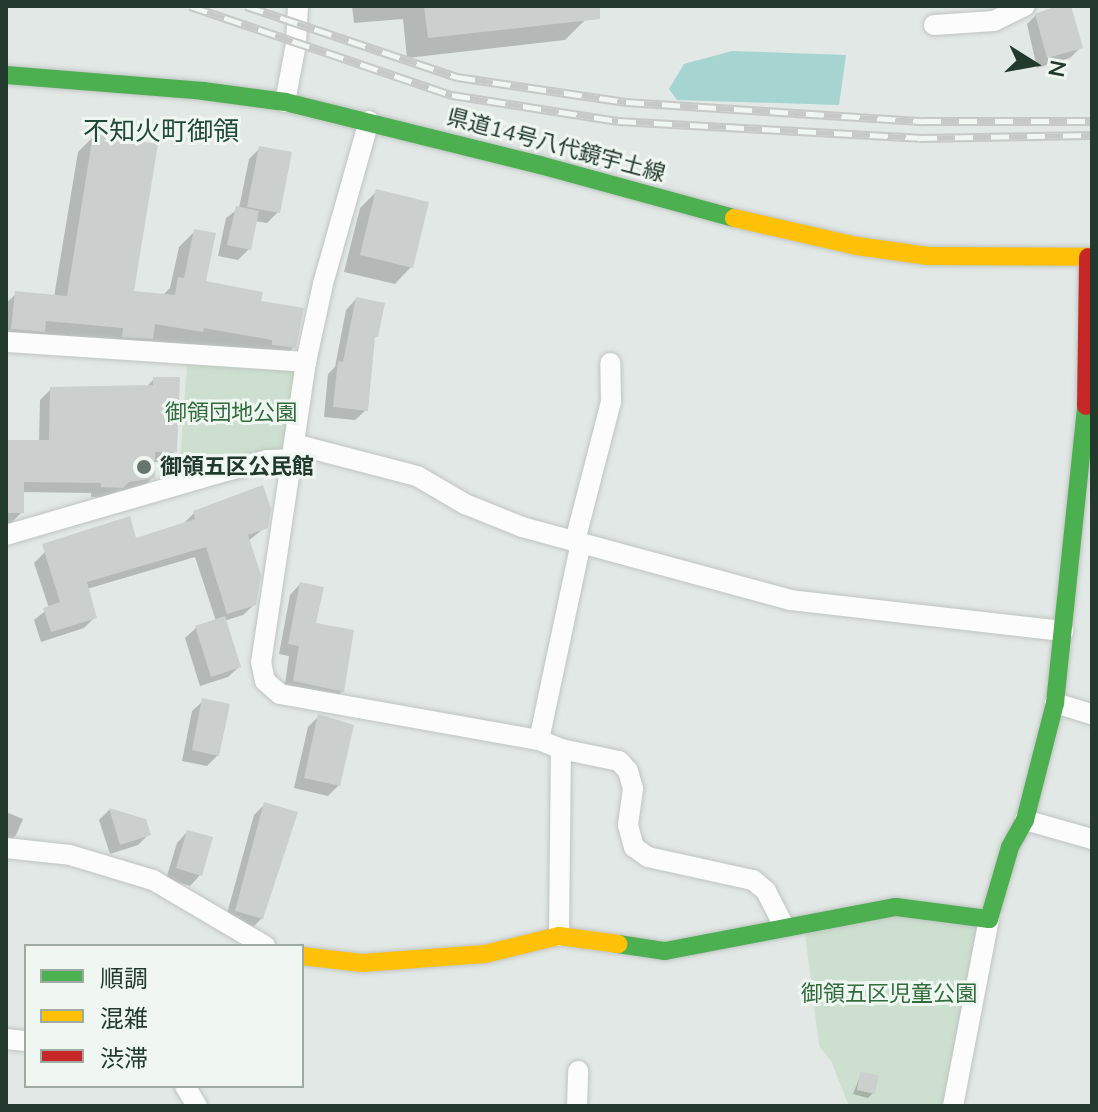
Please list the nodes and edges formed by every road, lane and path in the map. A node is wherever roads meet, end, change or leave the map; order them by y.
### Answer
1 (298, 6) edge
2 (1025, 6) edge
3 (934, 25) dead end
4 (6, 75) edge
5 (285, 102) junction
6 (369, 121) junction
7 (1090, 257) edge
8 (6, 342) edge
9 (306, 362) junction
10 (610, 363) dead end
11 (293, 451) junction
12 (6, 535) edge
13 (578, 542) junction
14 (1063, 631) junction
15 (1055, 703) junction
16 (1092, 714) edge
17 (539, 740) junction
18 (561, 749) junction
19 (1025, 820) junction
20 (1092, 839) edge
21 (6, 848) edge
22 (989, 919) junction
23 (784, 926) junction
24 (559, 936) junction
25 (262, 944) edge
26 (304, 956) edge
27 (578, 1071) dead end
28 (186, 1088) edge
29 (197, 1106) edge
30 (577, 1106) edge
31 (953, 1106) edge

1 - 5 street
2 - 3 street
4 - 5 street, 県道14号八代鏡宇土線
5 - 6 street, 県道14号八代鏡宇土線
6 - 7 street, 県道14号八代鏡宇土線
6 - 9 street
7 - 14 street
8 - 9 street
9 - 11 street
10 - 13 street
11 - 12 street
11 - 13 street
11 - 17 street
13 - 14 street
13 - 17 street
14 - 15 street
15 - 16 street
15 - 19 street
17 - 18 street
18 - 23 street
18 - 24 street
19 - 20 street
19 - 22 street
21 - 25 street
22 - 23 street
22 - 31 street
23 - 24 street
24 - 26 street
27 - 30 street
28 - 29 street

